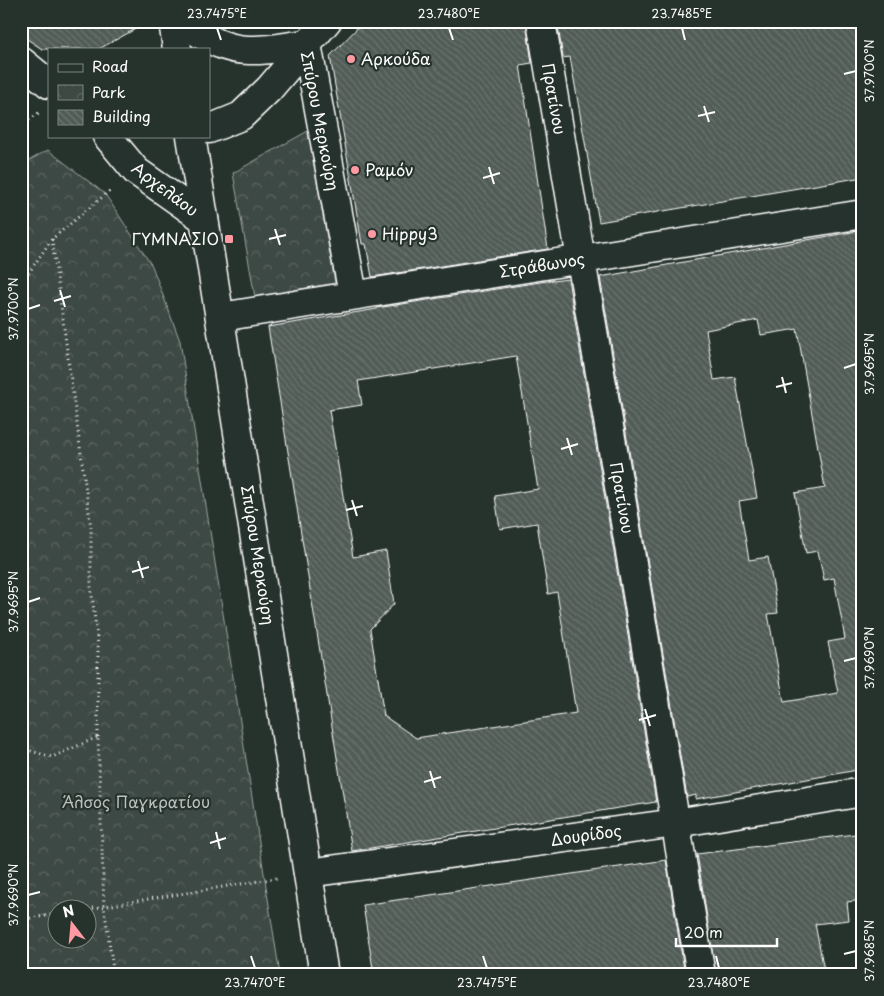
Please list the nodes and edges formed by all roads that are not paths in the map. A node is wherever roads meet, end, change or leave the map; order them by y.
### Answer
1 (173, 21) edge
2 (184, 21) edge
3 (327, 21) edge
4 (541, 21) edge
5 (307, 44) junction
6 (177, 48) edge
7 (21, 60) edge
8 (48, 83) edge
9 (210, 130) edge
10 (110, 138) edge
11 (191, 138) edge
12 (863, 214) edge
13 (204, 219) junction
14 (582, 259) junction
15 (353, 295) junction
16 (221, 317) junction
17 (863, 792) edge
18 (676, 823) junction
19 (308, 873) junction
20 (324, 975) edge
21 (701, 975) edge

1 - 6 street
2 - 5 street, Σπύρου Μερκούρη
3 - 5 street
4 - 14 street, Πρατίνου
5 - 9 street
5 - 15 street, Σπύρου Μερκούρη
7 - 8 street
10 - 13 street, Αρχελάου
11 - 13 street, Σπύρου Μερκούρη
12 - 14 street, Στράβωνος
13 - 16 street, Σπύρου Μερκούρη
14 - 15 street, Στράβωνος
14 - 18 street, Πρατίνου
15 - 16 street, Στράβωνος
16 - 19 street, Σπύρου Μερκούρη
17 - 18 street, Δουρίδος
18 - 19 street, Δουρίδος
18 - 21 street, Πρατίνου
19 - 20 street, Σπύρου Μερκούρη

